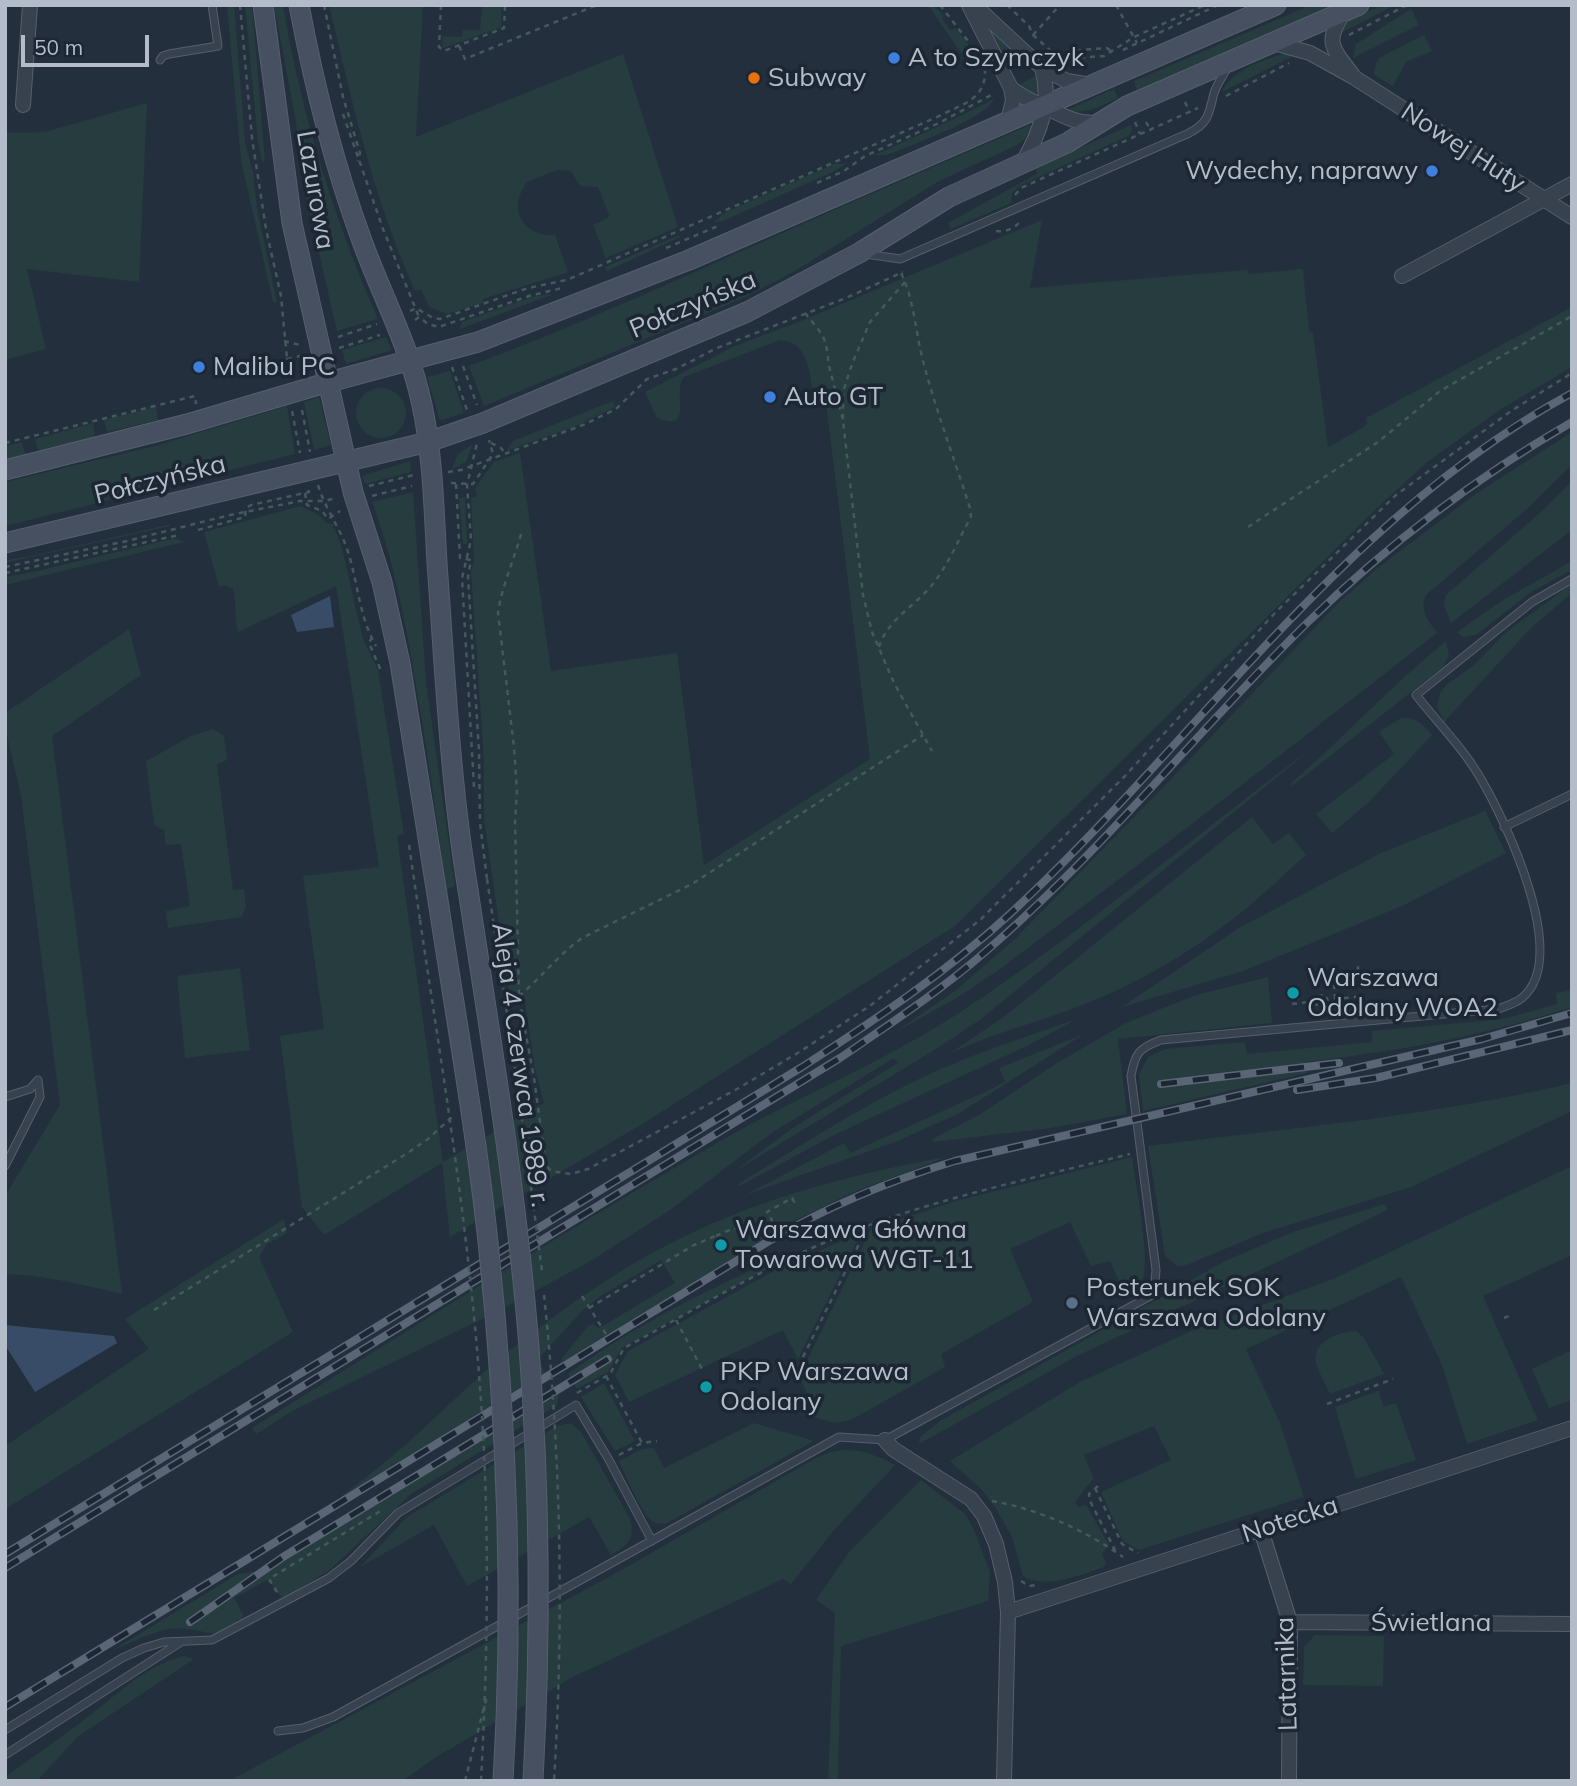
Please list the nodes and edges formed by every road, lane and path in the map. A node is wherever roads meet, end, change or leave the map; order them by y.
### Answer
1 (30, 5) edge
2 (212, 5) edge
3 (240, 5) edge
4 (262, 5) edge
5 (299, 5) edge
6 (324, 5) edge
7 (442, 5) edge
8 (505, 5) edge
9 (597, 5) edge
10 (940, 5) edge
11 (968, 5) edge
12 (974, 5) edge
13 (1007, 5) edge
14 (1060, 5) edge
15 (1116, 5) edge
16 (1205, 5) edge
17 (1218, 5) edge
18 (1276, 5) edge
19 (1408, 5) edge
20 (1351, 9) edge
21 (1047, 11) dead end
22 (1052, 15) junction
23 (1033, 35) junction
24 (1134, 37) junction
25 (1340, 39) dead end
26 (1137, 43) junction
27 (1273, 43) junction
28 (459, 46) junction
29 (973, 48) dead end
30 (1111, 51) junction
31 (160, 60) dead end
32 (1295, 60) dead end
33 (1231, 61) junction
34 (1049, 64) junction
35 (985, 68) dead end
36 (1355, 78) junction
37 (991, 80) dead end
38 (985, 83) junction
39 (1091, 85) junction
40 (335, 86) dead end
41 (1011, 89) junction
42 (994, 93) dead end
43 (1222, 97) dead end
44 (1185, 102) dead end
45 (23, 105) dead end
46 (1205, 105) dead end
47 (1043, 106) junction
48 (1190, 112) junction
49 (1193, 119) dead end
50 (1007, 121) junction
51 (1146, 122) dead end
52 (1100, 123) junction
53 (1137, 128) dead end
54 (1150, 130) junction
55 (1140, 134) junction
56 (1153, 136) dead end
57 (857, 161) dead end
58 (358, 162) junction
59 (1023, 162) junction
60 (356, 170) dead end
61 (1572, 184) edge
62 (1543, 200) junction
63 (1014, 202) dead end
64 (1020, 216) dead end
65 (1572, 217) edge
66 (706, 229) dead end
67 (995, 231) dead end
68 (663, 249) dead end
69 (859, 253) junction
70 (913, 267) dead end
71 (901, 273) junction
72 (1402, 276) dead end
73 (905, 282) junction
74 (568, 287) dead end
75 (416, 308) junction
76 (407, 312) dead end
77 (805, 313) junction
78 (452, 316) junction
79 (1572, 316) edge
80 (419, 317) junction
81 (411, 322) dead end
82 (380, 324) dead end
83 (455, 324) junction
84 (386, 333) dead end
85 (338, 337) dead end
86 (284, 341) junction
87 (300, 345) dead end
88 (340, 347) dead end
89 (303, 356) dead end
90 (287, 359) junction
91 (409, 361) junction
92 (463, 366) dead end
93 (452, 368) dead end
94 (1572, 373) edge
95 (293, 381) dead end
96 (329, 382) junction
97 (285, 384) dead end
98 (291, 404) dead end
99 (197, 406) dead end
100 (301, 408) dead end
101 (478, 408) dead end
102 (468, 413) dead end
103 (843, 421) junction
104 (428, 442) junction
105 (5, 443) edge
106 (490, 445) dead end
107 (310, 451) dead end
108 (300, 453) dead end
109 (505, 454) junction
110 (491, 459) junction
111 (345, 462) junction
112 (472, 465) junction
113 (5, 470) edge
114 (449, 472) dead end
115 (413, 475) dead end
116 (451, 483) dead end
117 (456, 484) junction
118 (467, 485) junction
119 (318, 486) dead end
120 (412, 486) dead end
121 (363, 488) dead end
122 (308, 489) dead end
123 (305, 493) junction
124 (369, 497) dead end
125 (340, 498) dead end
126 (306, 500) junction
127 (324, 501) junction
128 (245, 512) junction
129 (333, 516) junction
130 (343, 517) dead end
131 (1248, 527) dead end
132 (198, 530) dead end
133 (521, 534) dead end
134 (179, 535) dead end
135 (5, 543) edge
136 (466, 559) junction
137 (5, 567) edge
138 (5, 573) edge
139 (1572, 579) edge
140 (375, 634) dead end
141 (371, 637) junction
142 (378, 648) dead end
143 (878, 649) junction
144 (384, 685) dead end
145 (471, 710) dead end
146 (923, 735) junction
147 (932, 751) dead end
148 (1572, 794) edge
149 (1504, 827) junction
150 (487, 879) dead end
151 (432, 912) junction
152 (420, 920) dead end
153 (1358, 964) dead end
154 (519, 996) junction
155 (1318, 996) dead end
156 (1335, 999) junction
157 (1326, 1000) junction
158 (1316, 1001) junction
159 (1292, 1004) dead end
160 (1365, 1010) dead end
161 (1318, 1015) dead end
162 (526, 1044) junction
163 (509, 1066) dead end
164 (5, 1097) edge
165 (461, 1108) dead end
166 (456, 1127) dead end
167 (1140, 1151) junction
168 (5, 1166) edge
169 (789, 1205) dead end
170 (868, 1226) junction
171 (794, 1256) dead end
172 (582, 1296) dead end
173 (589, 1308) junction
174 (155, 1310) dead end
175 (1511, 1315) dead end
176 (1504, 1318) dead end
177 (676, 1320) dead end
178 (606, 1334) dead end
179 (702, 1369) dead end
180 (794, 1375) dead end
181 (606, 1376) dead end
182 (1393, 1379) dead end
183 (1326, 1404) dead end
184 (488, 1423) dead end
185 (1572, 1429) edge
186 (489, 1435) dead end
187 (885, 1440) junction
188 (657, 1441) dead end
189 (642, 1443) junction
190 (609, 1460) junction
191 (971, 1499) junction
192 (1261, 1530) junction
193 (652, 1541) junction
194 (1122, 1544) dead end
195 (1116, 1552) junction
196 (1140, 1569) junction
197 (1007, 1612) junction
198 (1290, 1622) junction
199 (1572, 1624) edge
200 (182, 1642) junction
201 (491, 1691) dead end
202 (491, 1703) dead end
203 (5, 1730) edge
204 (278, 1731) dead end
205 (5, 1755) edge
206 (481, 1781) edge
207 (503, 1781) edge
208 (534, 1781) edge
209 (1004, 1781) edge
210 (1289, 1781) edge

1 - 45 street
2 - 31 lane
3 - 86 path
4 - 96 main road, Lazurowa
5 - 91 main road, Lazurowa
6 - 58 path
7 - 28 path
8 - 28 path
9 - 28 path
10 - 29 path
11 - 41 street
12 - 34 street
13 - 23 path
14 - 22 path
15 - 24 path
16 - 24 path
17 - 26 path
18 - 39 main road, Połczyńska
19 - 25 path
20 - 27 main road, Połczyńska
20 - 36 street, Nowej Huty
21 - 22 path
22 - 23 path
23 - 30 path
24 - 26 path
24 - 30 path
26 - 30 path
27 - 33 main road, Połczyńska
27 - 36 street, Nowej Huty
30 - 34 path
32 - 43 path
33 - 52 main road, Połczyńska
33 - 69 lane
34 - 39 street
34 - 47 street
35 - 38 path
36 - 62 street, Nowej Huty
37 - 38 path
38 - 78 path
39 - 47 main road, Połczyńska
40 - 58 path
41 - 47 street
41 - 50 street
42 - 57 path
44 - 48 path
46 - 48 path
47 - 50 main road, Połczyńska
47 - 52 street
47 - 59 street
48 - 49 path
48 - 54 path
50 - 91 main road, Połczyńska
51 - 54 path
52 - 59 main road, Połczyńska
53 - 55 path
54 - 55 path
54 - 56 path
55 - 63 path
58 - 60 path
58 - 75 path
59 - 69 main road, Połczyńska
61 - 62 street
62 - 65 street, Nowej Huty
62 - 72 street
64 - 67 path
66 - 68 path
69 - 104 main road, Połczyńska
70 - 71 path
71 - 73 path
71 - 77 path
73 - 103 path
73 - 143 path
74 - 83 path
75 - 76 path
75 - 78 path
75 - 80 path
77 - 103 path
77 - 109 path
78 - 83 path
79 - 131 path
80 - 81 path
80 - 83 path
82 - 85 path
84 - 88 path
86 - 87 path
86 - 90 path
89 - 90 path
90 - 95 path
90 - 97 path
91 - 96 main road, Połczyńska
91 - 104 main road, Aleja 4 Czerwca 1989 r.
92 - 101 path
93 - 102 path
94 - 162 path
96 - 111 main road
96 - 113 main road, Połczyńska
98 - 108 path
99 - 105 path
100 - 107 path
103 - 143 path
104 - 111 main road, Połczyńska
104 - 208 main road, Aleja 4 Czerwca 1989 r., bridge
106 - 110 path
109 - 110 path
109 - 112 path
110 - 112 path
110 - 118 path
111 - 135 main road, Połczyńska
111 - 151 main road
112 - 114 path
112 - 118 path
115 - 121 path
116 - 117 path
117 - 118 path
117 - 136 path
118 - 136 path
119 - 127 path
120 - 124 path
122 - 123 path
123 - 126 path
123 - 128 path
125 - 127 path
126 - 127 path
126 - 128 path
126 - 129 path
127 - 129 path
128 - 132 path
128 - 137 path
129 - 130 path
129 - 141 path
133 - 154 path
134 - 138 path
136 - 145 path
136 - 150 path
139 - 149 lane
140 - 141 path
141 - 142 path
141 - 144 path
143 - 146 path
146 - 147 path
146 - 154 path
148 - 149 lane
149 - 167 lane
151 - 166 path, bridge
151 - 207 main road, bridge
152 - 206 path, bridge
153 - 156 path
154 - 162 path
155 - 157 path
156 - 157 path
156 - 160 path
157 - 158 path
158 - 159 path
158 - 161 path
162 - 163 path
164 - 168 lane
165 - 174 path
167 - 170 path
167 - 187 lane
169 - 173 path
170 - 171 path
170 - 180 path
172 - 173 path
173 - 178 path
175 - 176 path
177 - 179 path
181 - 189 path
182 - 183 path
184 - 186 path
185 - 192 street, Notecka
187 - 191 street
187 - 193 lane
188 - 189 path
189 - 190 path
190 - 193 lane
190 - 200 lane
191 - 195 path
191 - 197 street
192 - 196 street, Notecka
192 - 198 street, Latarnika
193 - 204 lane
194 - 195 path
195 - 196 path
196 - 197 street, Notecka
197 - 209 street
198 - 199 street, Świetlana
198 - 210 street, Latarnika
200 - 203 lane
200 - 205 lane
201 - 202 path

